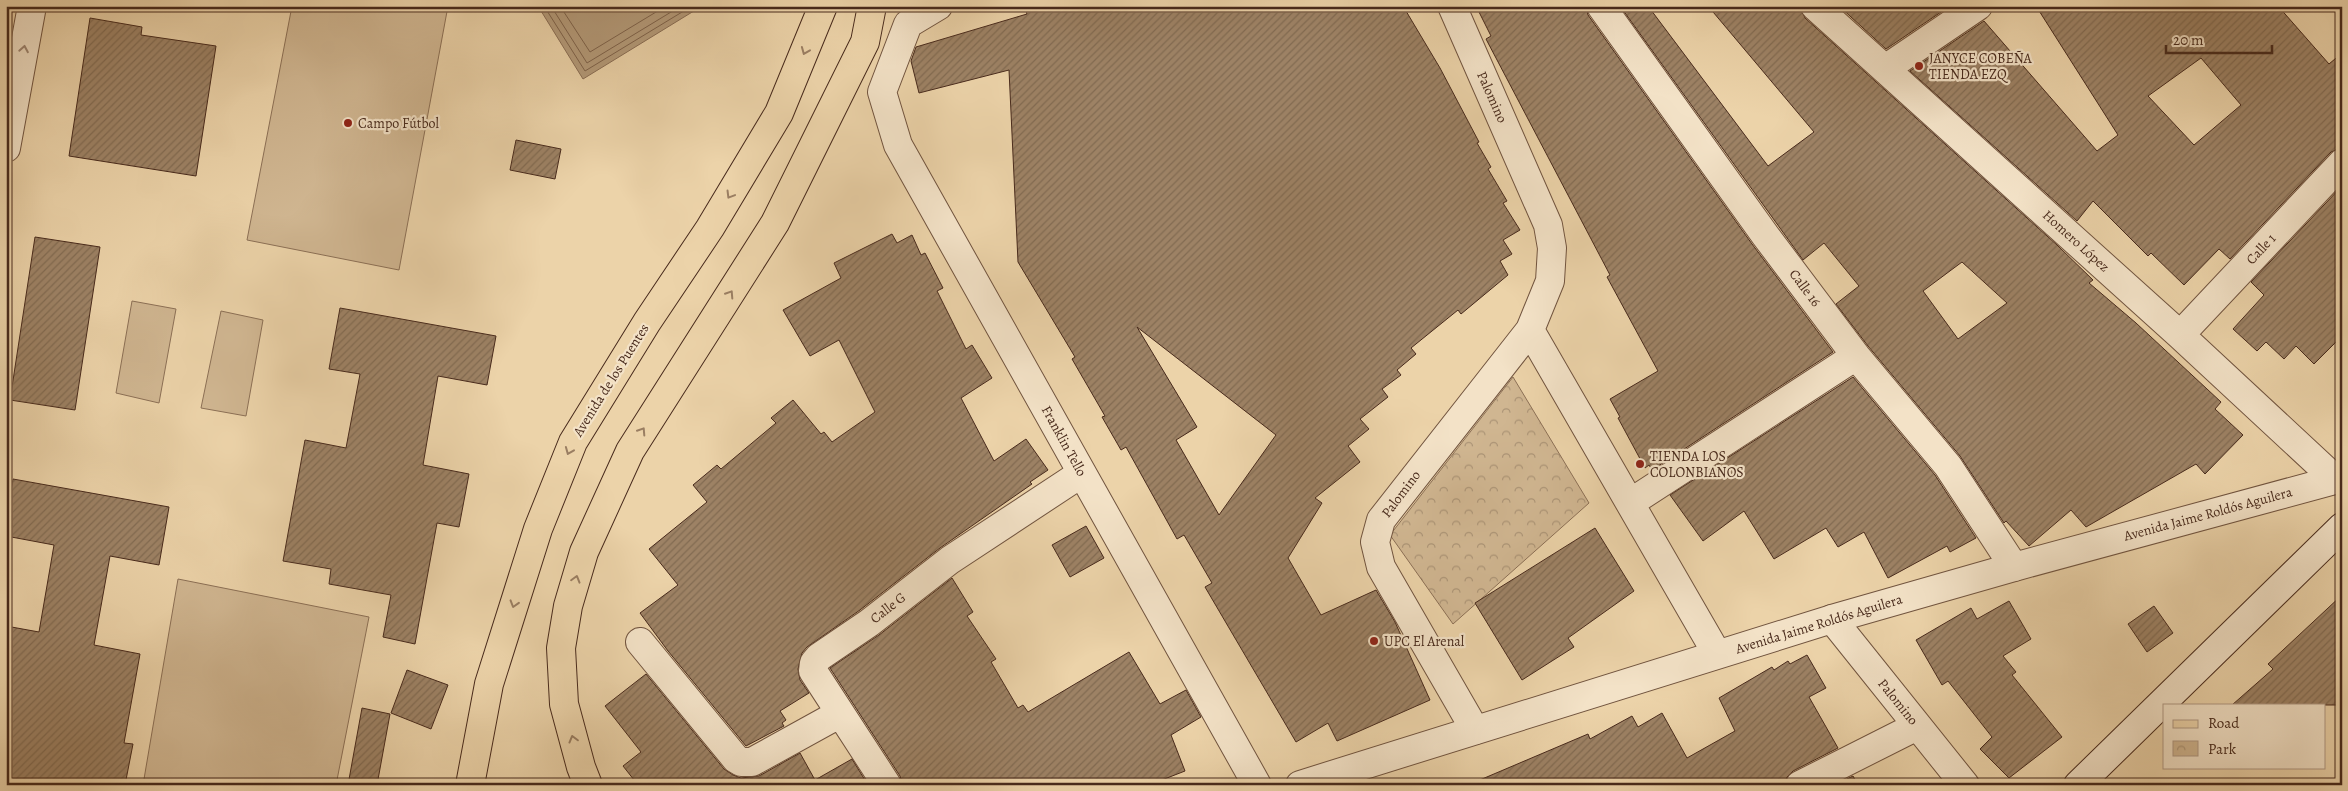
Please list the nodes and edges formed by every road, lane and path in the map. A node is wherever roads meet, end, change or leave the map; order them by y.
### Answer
1 (32, 6) edge
2 (823, 6) edge
3 (872, 6) edge
4 (938, 6) edge
5 (1452, 6) edge
6 (1601, 6) edge
7 (1815, 6) edge
8 (1978, 6) edge
9 (909, 15) edge
10 (1885, 69) junction
11 (6, 148) edge
12 (2342, 163) edge
13 (1530, 330) junction
14 (2180, 335) junction
15 (1856, 356) junction
16 (1082, 473) junction
17 (2338, 479) edge
18 (1630, 503) junction
19 (2342, 527) edge
20 (2014, 567) junction
21 (1832, 619) junction
22 (640, 642) dead end
23 (1717, 654) junction
24 (839, 714) junction
25 (1917, 726) junction
26 (1475, 730) junction
27 (470, 785) edge
28 (588, 785) edge
29 (887, 785) edge
30 (1258, 785) edge
31 (1300, 785) edge
32 (1800, 785) edge
33 (1964, 785) edge
34 (2078, 785) edge

11 -> 1 street
2 -> 27 main road, Avenida de los Puentes
28 -> 3 main road
4 - 9 street
5 - 13 street, Palomino
6 - 15 street, Calle 16
7 - 10 street, Homero López
8 - 10 street
9 - 16 street, Franklin Tello
10 - 14 street, Homero López
12 - 14 street, Calle 1
13 - 18 street
13 - 26 street, Palomino
14 - 17 street, Homero López
15 - 18 street
15 - 20 street, Calle 16
16 - 24 street, Calle G
16 - 30 street, Franklin Tello
17 - 20 street, Avenida Jaime Roldós Aguilera
18 - 23 street
19 - 34 street
20 - 21 street, Avenida Jaime Roldós Aguilera
21 - 23 street, Avenida Jaime Roldós Aguilera
21 - 25 street, Palomino
22 - 24 street
23 - 26 street, Avenida Jaime Roldós Aguilera
24 - 29 street, Calle G
25 - 32 street
25 - 33 street, Palomino
26 - 31 street, Avenida Jaime Roldós Aguilera

